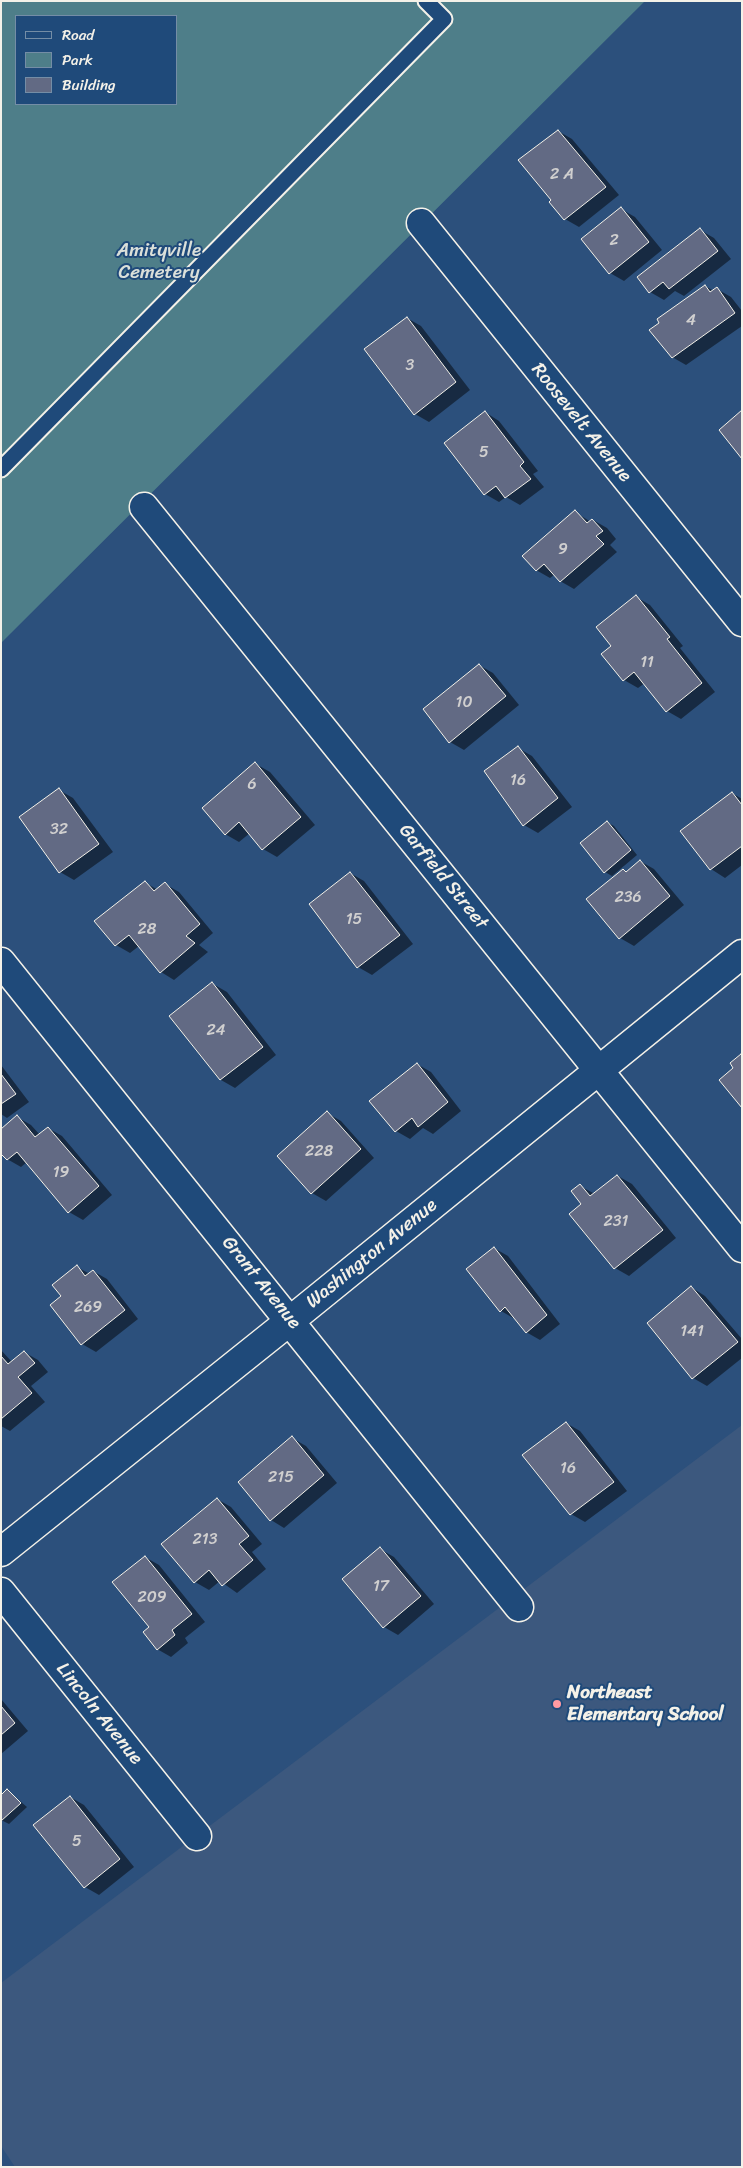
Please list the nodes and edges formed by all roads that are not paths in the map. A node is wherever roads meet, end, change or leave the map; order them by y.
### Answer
1 (426, 1) edge
2 (421, 224) dead end
3 (1, 469) edge
4 (144, 507) dead end
5 (742, 622) edge
6 (742, 954) edge
7 (1, 962) edge
8 (598, 1070) junction
9 (742, 1248) edge
10 (291, 1320) junction
11 (1, 1552) edge
12 (1, 1592) edge
13 (519, 1606) dead end
14 (197, 1836) dead end

1 - 3 lane
2 - 5 street, Roosevelt Avenue
4 - 8 street, Garfield Street
6 - 8 street, Washington Avenue
7 - 10 street, Grant Avenue
8 - 9 street, Garfield Street
8 - 10 street, Washington Avenue
10 - 11 street, Washington Avenue
10 - 13 street, Grant Avenue
12 - 14 street, Lincoln Avenue

